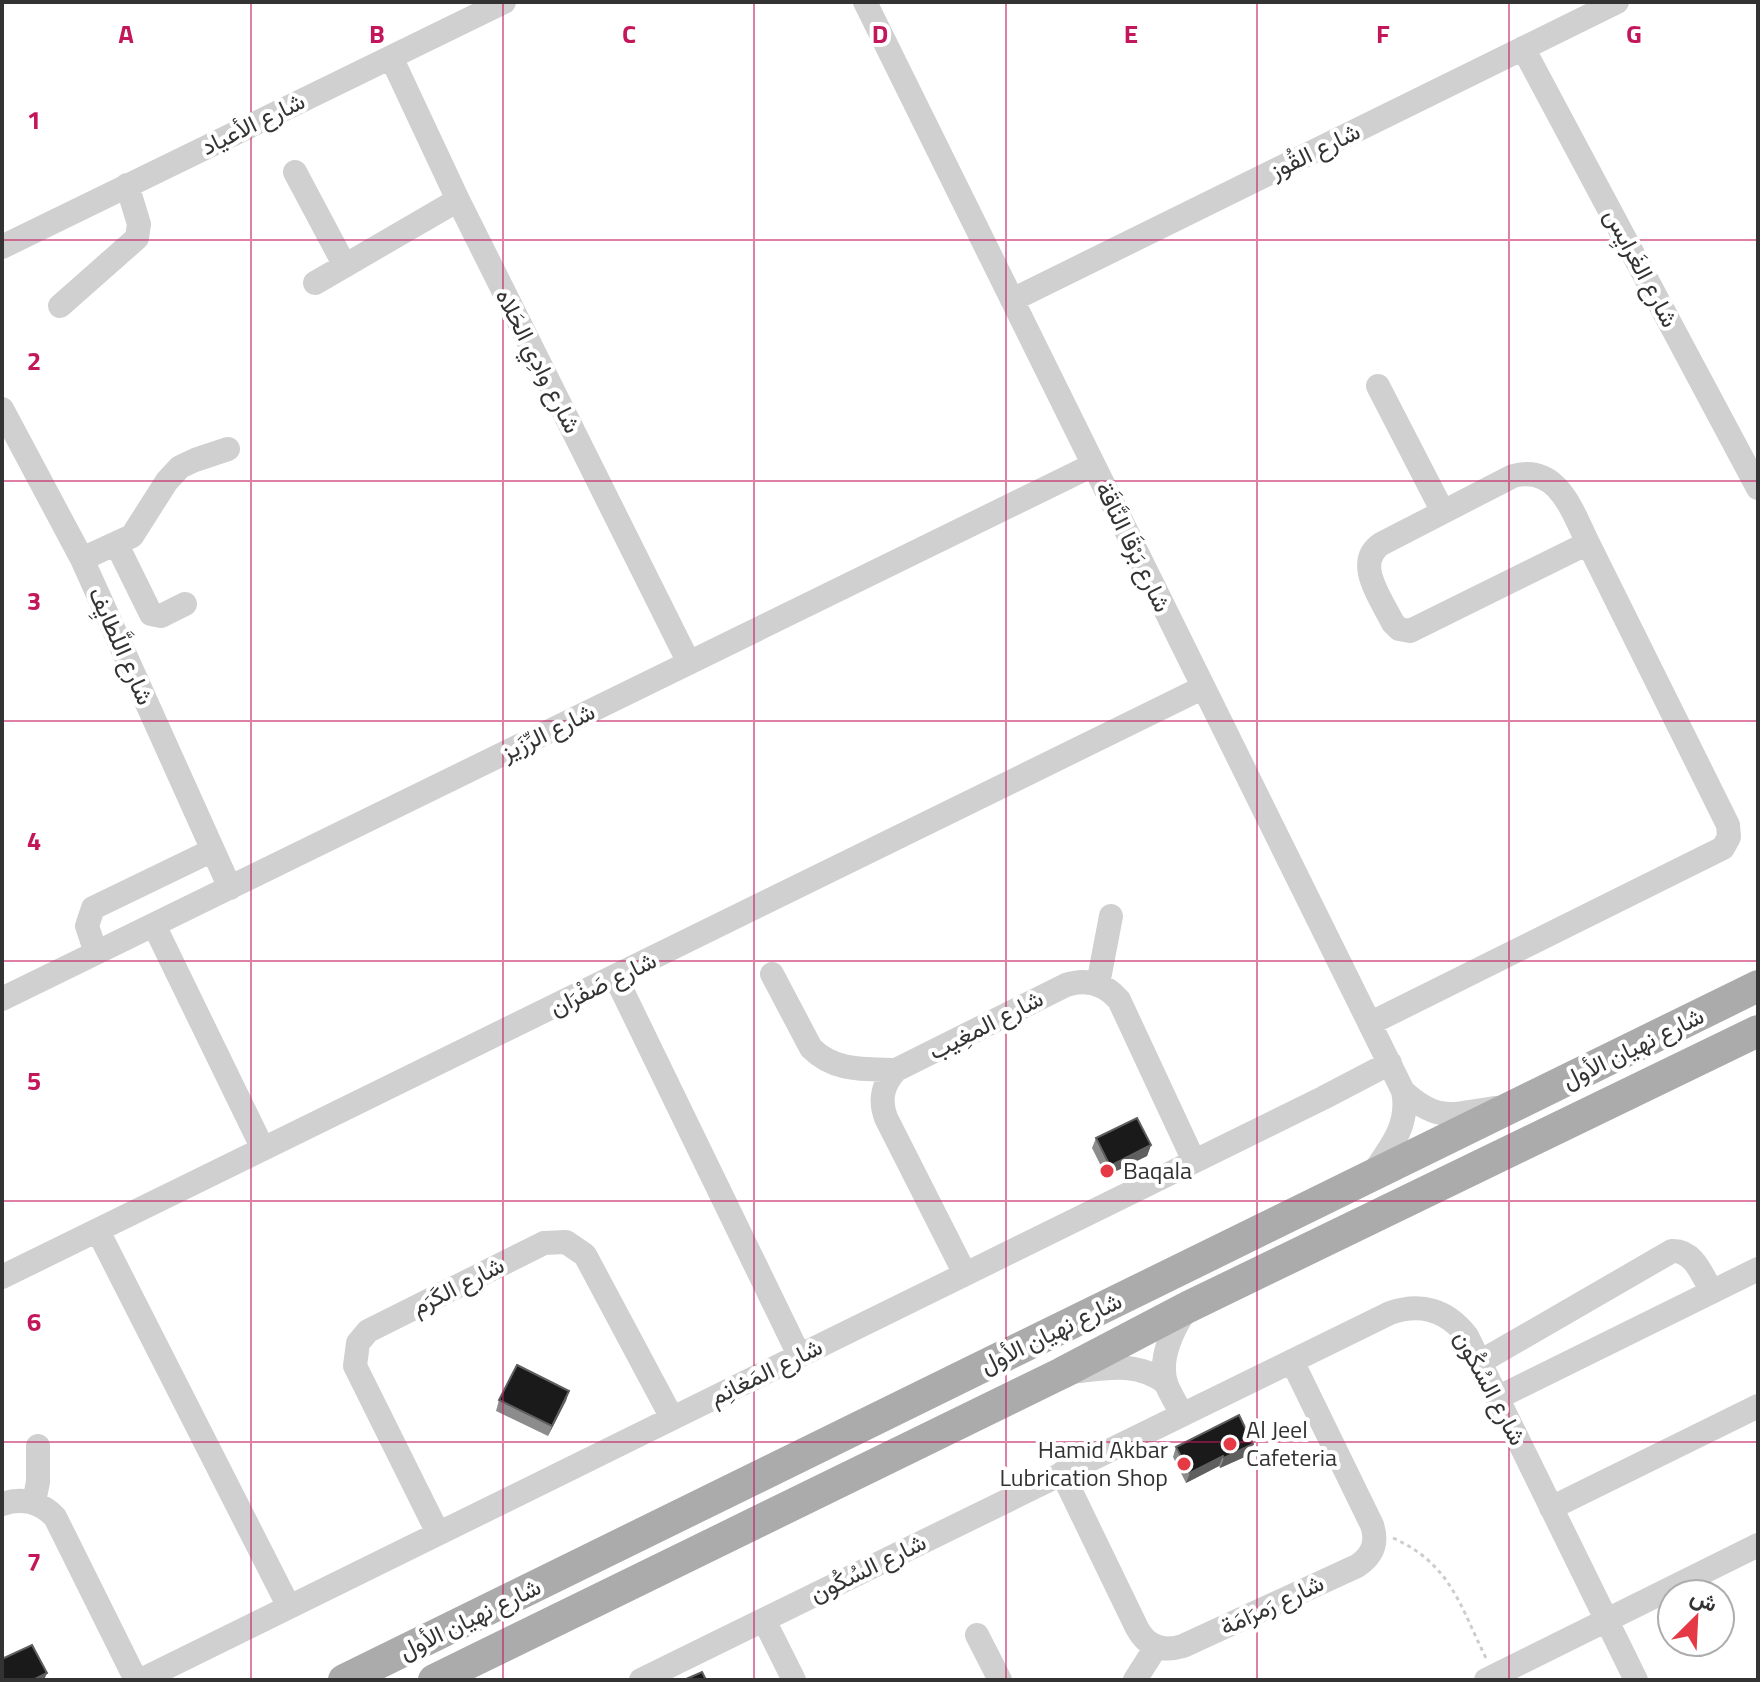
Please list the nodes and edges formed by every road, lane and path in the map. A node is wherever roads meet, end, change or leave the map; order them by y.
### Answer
1 (504, 2) edge
2 (865, 2) edge
3 (1617, 2) edge
4 (1580, 10) edge
5 (1523, 48) junction
6 (391, 57) junction
7 (295, 172) dead end
8 (127, 185) junction
9 (458, 200) junction
10 (2, 247) edge
11 (345, 266) junction
12 (315, 283) dead end
13 (1012, 300) junction
14 (60, 306) dead end
15 (1378, 386) dead end
16 (2, 409) edge
17 (228, 449) dead end
18 (1093, 465) junction
19 (1758, 488) edge
20 (1443, 512) junction
21 (1588, 543) junction
22 (117, 545) junction
23 (82, 559) junction
24 (185, 604) dead end
25 (689, 663) junction
26 (1202, 688) junction
27 (213, 850) junction
28 (230, 888) junction
29 (1111, 916) dead end
30 (154, 925) junction
31 (96, 953) junction
32 (772, 974) dead end
33 (616, 978) junction
34 (1098, 984) junction
35 (1758, 986) edge
36 (2, 999) edge
37 (1371, 1023) junction
38 (1758, 1031) edge
39 (1390, 1063) junction
40 (896, 1070) junction
41 (1403, 1091) junction
42 (1518, 1105) junction
43 (263, 1149) junction
44 (1194, 1161) junction
45 (1372, 1176) junction
46 (98, 1231) junction
47 (1758, 1269) edge
48 (965, 1274) junction
49 (2, 1277) edge
50 (1712, 1292) junction
51 (1188, 1307) junction
52 (799, 1355) junction
53 (1292, 1361) junction
54 (1480, 1362) junction
55 (1062, 1373) junction
56 (1166, 1383) junction
57 (1497, 1398) junction
58 (1758, 1406) edge
59 (1182, 1414) junction
60 (672, 1418) junction
61 (38, 1446) dead end
62 (1062, 1473) junction
63 (34, 1502) junction
64 (2, 1504) edge
65 (1551, 1508) junction
66 (438, 1533) junction
67 (1375, 1533) junction
68 (1758, 1545) edge
69 (289, 1607) junction
70 (764, 1620) junction
71 (1606, 1620) junction
72 (977, 1635) dead end
73 (1156, 1647) junction
74 (1490, 1678) edge
75 (139, 1680) edge
76 (344, 1680) edge
77 (434, 1680) edge
78 (641, 1680) edge
79 (794, 1680) edge
80 (1000, 1680) edge
81 (1135, 1680) edge
82 (1636, 1680) edge

1 - 6 street, شارع الأعياد
2 - 13 street, شارع بَرْقَا النَّاقَة
3 - 4 street, شارع القُوز
4 - 5 street, شارع القُوز
5 - 13 street, شارع القُوز
5 - 19 street, شارع الغَرايِس
6 - 8 street, شارع الأعياد
6 - 9 street, شارع وادِي الحَلاه
7 - 11 street
8 - 10 street, شارع الأعياد
8 - 14 street
9 - 11 street
9 - 25 street, شارع وادِي الحَلاه
11 - 12 street
13 - 18 street, شارع بَرْقَا النَّاقَة
15 - 20 street
16 - 23 street, شارع اللَّطايِف
17 - 22 street
18 - 25 street, شارع الرِّزَيز
18 - 26 street, شارع بَرْقَا النَّاقَة
20 - 21 street
20 - 21 street
21 - 37 street
22 - 23 street
22 - 24 street
23 - 27 street, شارع اللَّطايِف
25 - 28 street, شارع الرِّزَيز
26 - 33 street, شارع صَفْرَان
26 - 37 street, شارع بَرْقَا النَّاقَة
27 - 28 street, شارع اللَّطايِف
27 - 31 street
28 - 30 street, شارع الرِّزَيز
29 - 34 street
30 - 31 street, شارع الرِّزَيز
30 - 43 street
31 - 36 street, شارع الرِّزَيز
32 - 40 street
33 - 43 street, شارع صَفْرَان
33 - 52 street
34 - 40 street, شارع المغِيب
34 - 44 street
35 - 42 main road, شارع نهيان الأول
37 - 39 street, شارع بَرْقَا النَّاقَة
38 - 51 main road, شارع نهيان الأول
39 - 41 street, شارع بَرْقَا النَّاقَة
39 - 44 street, شارع المَغانِم
40 - 48 street
41 - 42 street
41 - 45 street
42 - 45 main road, شارع نهيان الأول
43 - 46 street, شارع صَفْرَان
44 - 48 street, شارع المَغانِم
45 - 76 main road, شارع نهيان الأول
46 - 49 street, شارع صَفْرَان
46 - 69 street
47 - 50 street
48 - 52 street, شارع المَغانِم
50 - 54 street
50 - 57 street
51 - 55 main road, شارع نهيان الأول
51 - 56 street
52 - 60 street, شارع المَغانِم
53 - 54 street, شارع السُكُون
53 - 59 street, شارع السُكُون
53 - 67 street
54 - 57 street, شارع السُكُون
55 - 56 street
55 - 77 main road, شارع نهيان الأول
56 - 59 street
57 - 65 street, شارع السُكُون
58 - 65 street
59 - 62 street, شارع السُكُون
60 - 66 street, شارع المَغانِم
60 - 66 street, شارع الكَرَم
61 - 63 street
62 - 70 street, شارع السُكُون
62 - 73 street
63 - 64 street
63 - 75 street
65 - 71 street, شارع السُكُون
66 - 69 street, شارع المَغانِم
67 - 73 street, شارع رَمرَامَة
67 - 74 path
68 - 71 street
69 - 75 street, شارع المَغانِم
70 - 78 street, شارع السُكُون
70 - 79 street
71 - 74 street
71 - 82 street, شارع السُكُون
72 - 80 street
73 - 81 street

